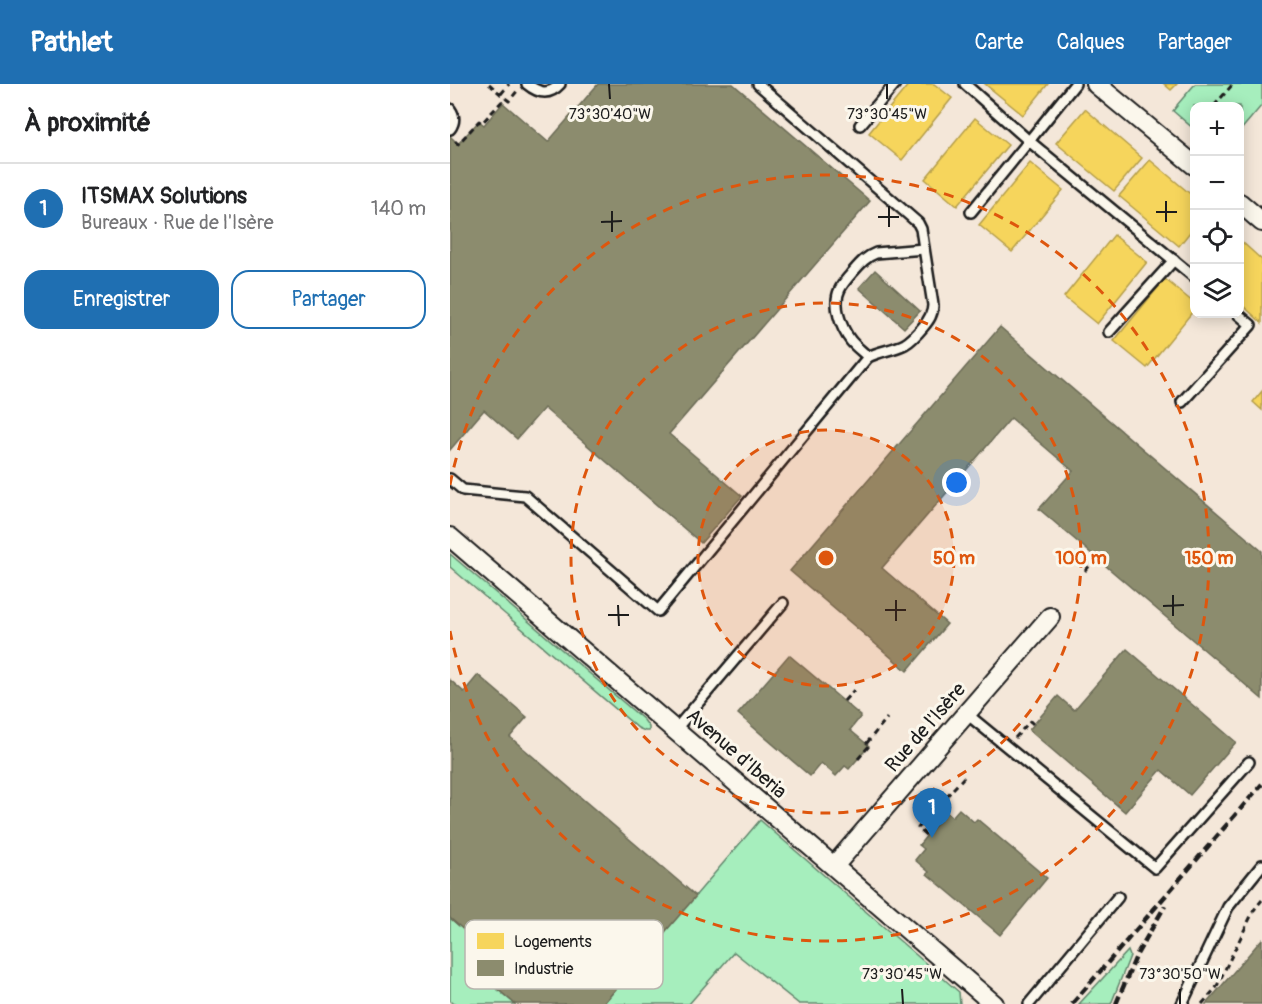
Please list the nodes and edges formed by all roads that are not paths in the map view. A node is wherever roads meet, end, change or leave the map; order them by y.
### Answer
1 (526, 84) edge
2 (560, 84) edge
3 (758, 84) edge
4 (895, 84) edge
5 (965, 84) edge
6 (1075, 84) edge
7 (1096, 84) edge
8 (450, 108) edge
9 (860, 125) dead end
10 (450, 129) edge
11 (1029, 141) junction
12 (1190, 162) edge
13 (1244, 210) edge
14 (971, 212) dead end
15 (1262, 222) edge
16 (924, 249) junction
17 (1174, 260) junction
18 (1190, 269) edge
19 (1243, 318) edge
20 (1109, 332) dead end
21 (868, 357) junction
22 (1182, 402) dead end
23 (450, 479) edge
24 (450, 537) edge
25 (783, 603) dead end
26 (1050, 617) dead end
27 (967, 714) junction
28 (675, 730) junction
29 (1249, 762) dead end
30 (1262, 865) edge
31 (834, 866) junction
32 (1118, 897) dead end
33 (994, 1004) edge
34 (1029, 1004) edge
35 (1182, 1004) edge

1 - 2 lane
3 - 16 lane
4 - 9 lane
5 - 11 lane
6 - 11 lane
7 - 12 street
8 - 10 lane
11 - 14 lane
11 - 17 lane
13 - 15 street
16 - 21 lane
16 - 21 lane
17 - 18 lane
17 - 20 lane
19 - 22 lane
21 - 23 lane
24 - 28 street, Avenue d'Iberia
25 - 28 lane
26 - 27 street, Rue de l'Isère
27 - 29 lane
27 - 31 street, Rue de l'Isère
28 - 31 street, Avenue d'Iberia
30 - 35 lane
31 - 33 street, Avenue d'Iberia
32 - 34 lane

